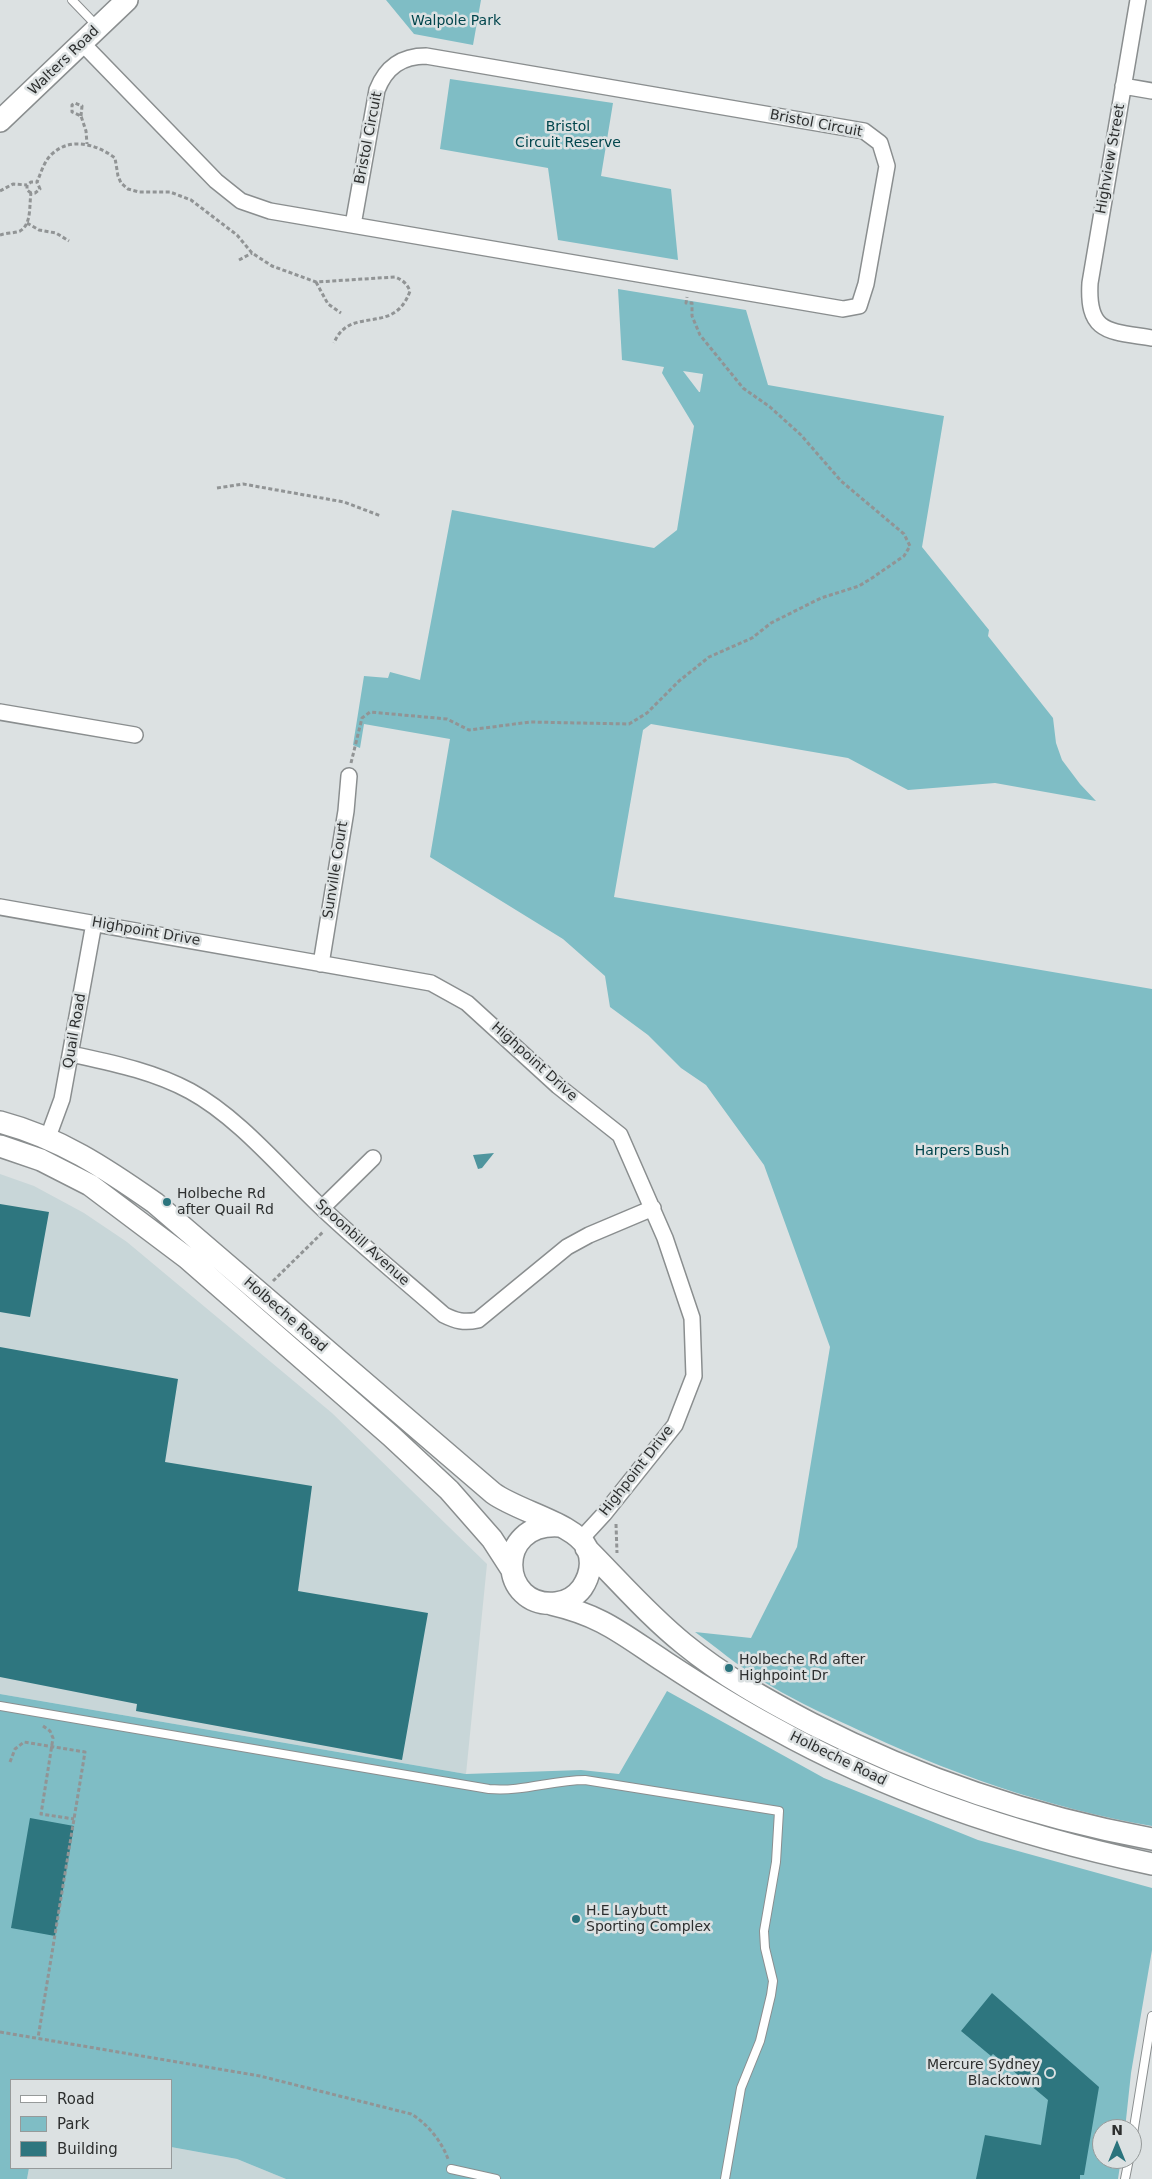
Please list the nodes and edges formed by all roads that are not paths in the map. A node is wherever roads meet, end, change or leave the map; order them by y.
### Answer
1 (72, 0) edge
2 (126, 0) edge
3 (1138, 0) edge
4 (99, 28) junction
5 (82, 43) junction
6 (1123, 86) junction
7 (1152, 91) edge
8 (0, 121) edge
9 (353, 225) junction
10 (1152, 338) edge
11 (0, 712) edge
12 (135, 735) dead end
13 (349, 776) road end
14 (0, 907) edge
15 (94, 923) junction
16 (321, 964) junction
17 (71, 1054) junction
18 (0, 1122) edge
19 (48, 1137) junction
20 (0, 1146) edge
21 (373, 1158) dead end
22 (322, 1208) junction
23 (653, 1208) junction
24 (559, 1526) junction
25 (584, 1543) junction
26 (512, 1570) junction
27 (547, 1603) junction
28 (0, 1706) edge
29 (1152, 1839) edge
30 (1152, 1864) edge
31 (1152, 2016) edge
32 (1149, 2057) edge
33 (1136, 2119) edge
34 (451, 2169) road end
35 (496, 2179) edge
36 (725, 2179) edge

1 - 4 lane
2 - 4 street, Walters Road
3 - 6 street, Highview Street
4 - 5 street, Walters Road
5 - 8 street, Walters Road
5 - 9 street, Bristol Circuit
6 - 7 street
6 - 10 street, Highview Street
9 - 9 street, Bristol Circuit
11 - 12 street
13 - 16 street, Sunville Court
14 - 15 street, Highpoint Drive
15 - 16 street, Highpoint Drive
15 - 17 street, Quail Road
16 - 23 street, Highpoint Drive
17 - 19 street, Quail Road
17 - 22 street, Spoonbill Avenue
18 - 19 street, Holbeche Road
19 - 24 street, Holbeche Road
20 - 26 street, Holbeche Road
21 - 22 street
22 - 23 street, Spoonbill Avenue
23 - 25 street, Highpoint Drive
24 - 25 street
24 - 26 street
25 - 27 street
25 - 29 street, Holbeche Road
26 - 27 street
27 - 30 street, Holbeche Road
28 - 36 lane
31 - 32 lane
32 - 33 lane
34 - 35 lane

